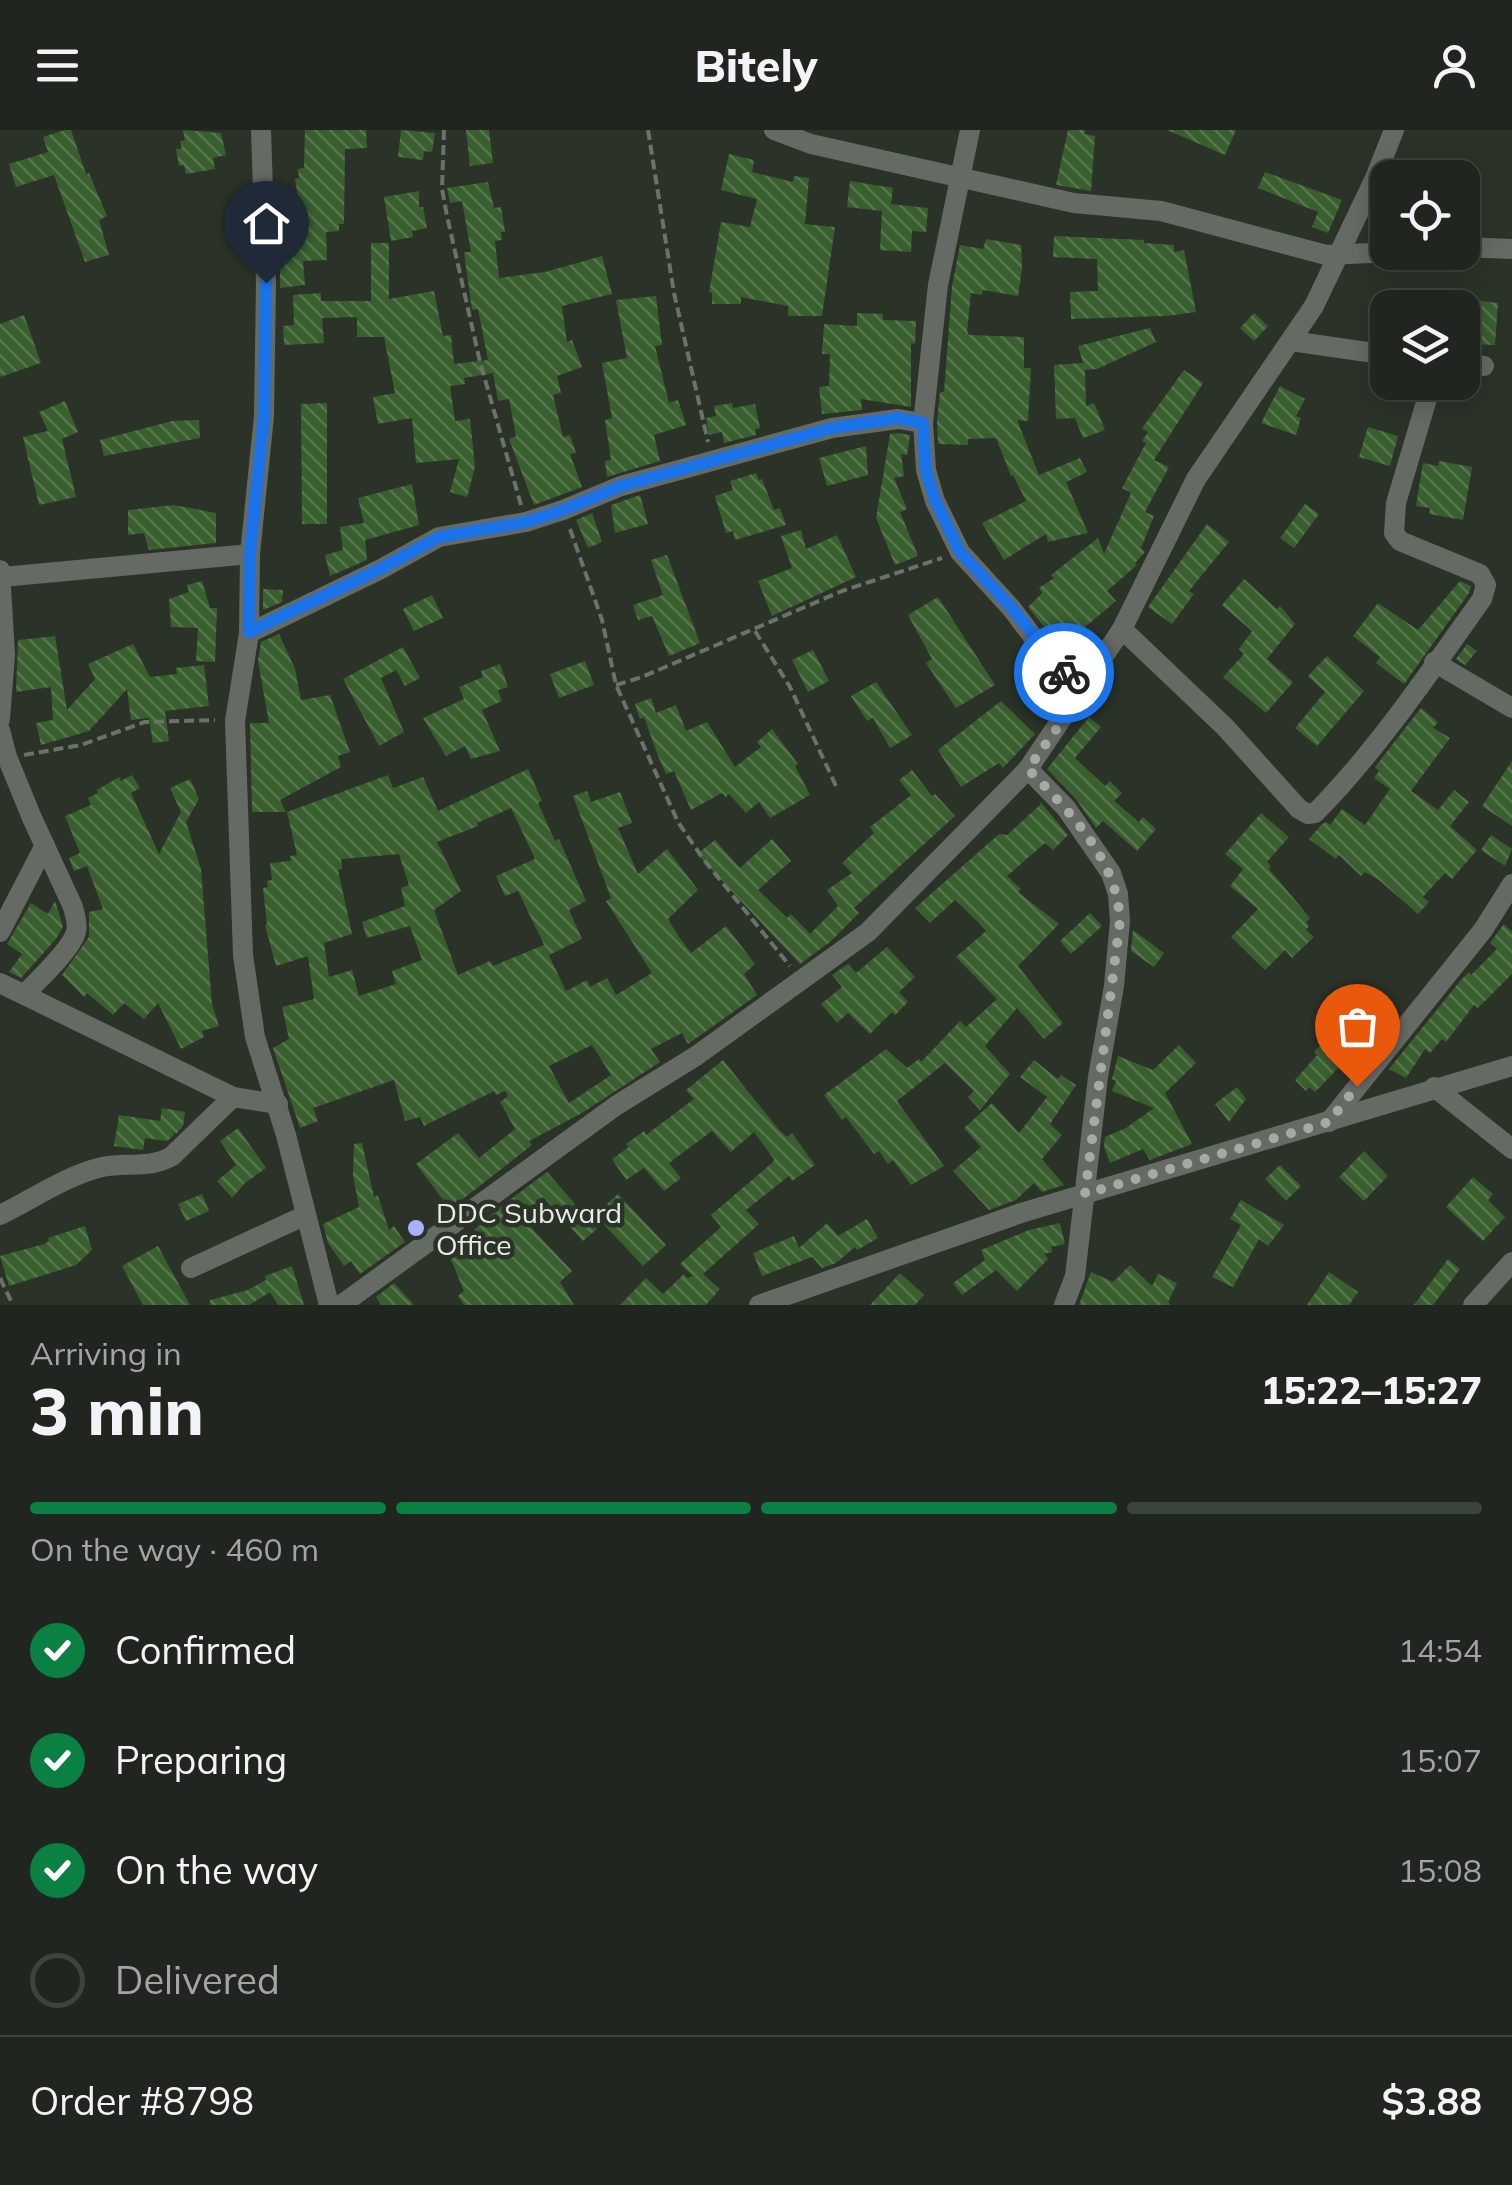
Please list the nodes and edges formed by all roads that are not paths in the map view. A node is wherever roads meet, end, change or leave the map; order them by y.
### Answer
1 (261, 130) edge
2 (774, 130) edge
3 (970, 130) edge
4 (1394, 130) edge
5 (960, 178) junction
6 (1480, 248) edge
7 (1512, 249) edge
8 (1370, 253) edge
9 (1341, 255) junction
10 (1291, 341) junction
11 (1370, 352) edge
12 (1427, 400) edge
13 (923, 423) junction
14 (250, 554) junction
15 (1, 574) edge
16 (1122, 629) junction
17 (249, 632) junction
18 (1434, 662) junction
19 (1082, 693) junction
20 (1512, 708) edge
21 (0, 719) edge
22 (0, 730) edge
23 (1028, 769) junction
24 (45, 845) junction
25 (1512, 884) edge
26 (0, 932) edge
27 (0, 982) edge
28 (24, 995) junction
29 (1512, 1066) edge
30 (1434, 1087) junction
31 (233, 1097) junction
32 (278, 1104) junction
33 (1329, 1122) junction
34 (1512, 1149) edge
35 (1085, 1194) junction
36 (0, 1215) edge
37 (306, 1215) junction
38 (1512, 1262) edge
39 (191, 1268) dead end
40 (329, 1305) edge
41 (341, 1305) edge
42 (759, 1305) edge
43 (1064, 1305) edge
44 (1473, 1305) edge

1 - 14 street
2 - 5 street
3 - 5 street
4 - 9 street
5 - 9 street
5 - 13 street
6 - 7 street
8 - 9 street
9 - 10 street
10 - 11 street
10 - 16 street
12 - 18 street
13 - 17 street
13 - 19 street
14 - 15 street
14 - 17 street
15 - 21 street
16 - 18 street
16 - 19 street
17 - 32 street
18 - 20 street
19 - 23 street
22 - 24 street
23 - 35 street
23 - 41 street
24 - 26 street
24 - 28 street
25 - 33 street
27 - 28 street
28 - 31 street
29 - 30 street
30 - 33 street
30 - 34 street
31 - 32 street
31 - 36 street
32 - 37 street
33 - 35 street
35 - 42 street
35 - 43 street
37 - 39 street
37 - 40 street
38 - 44 street

